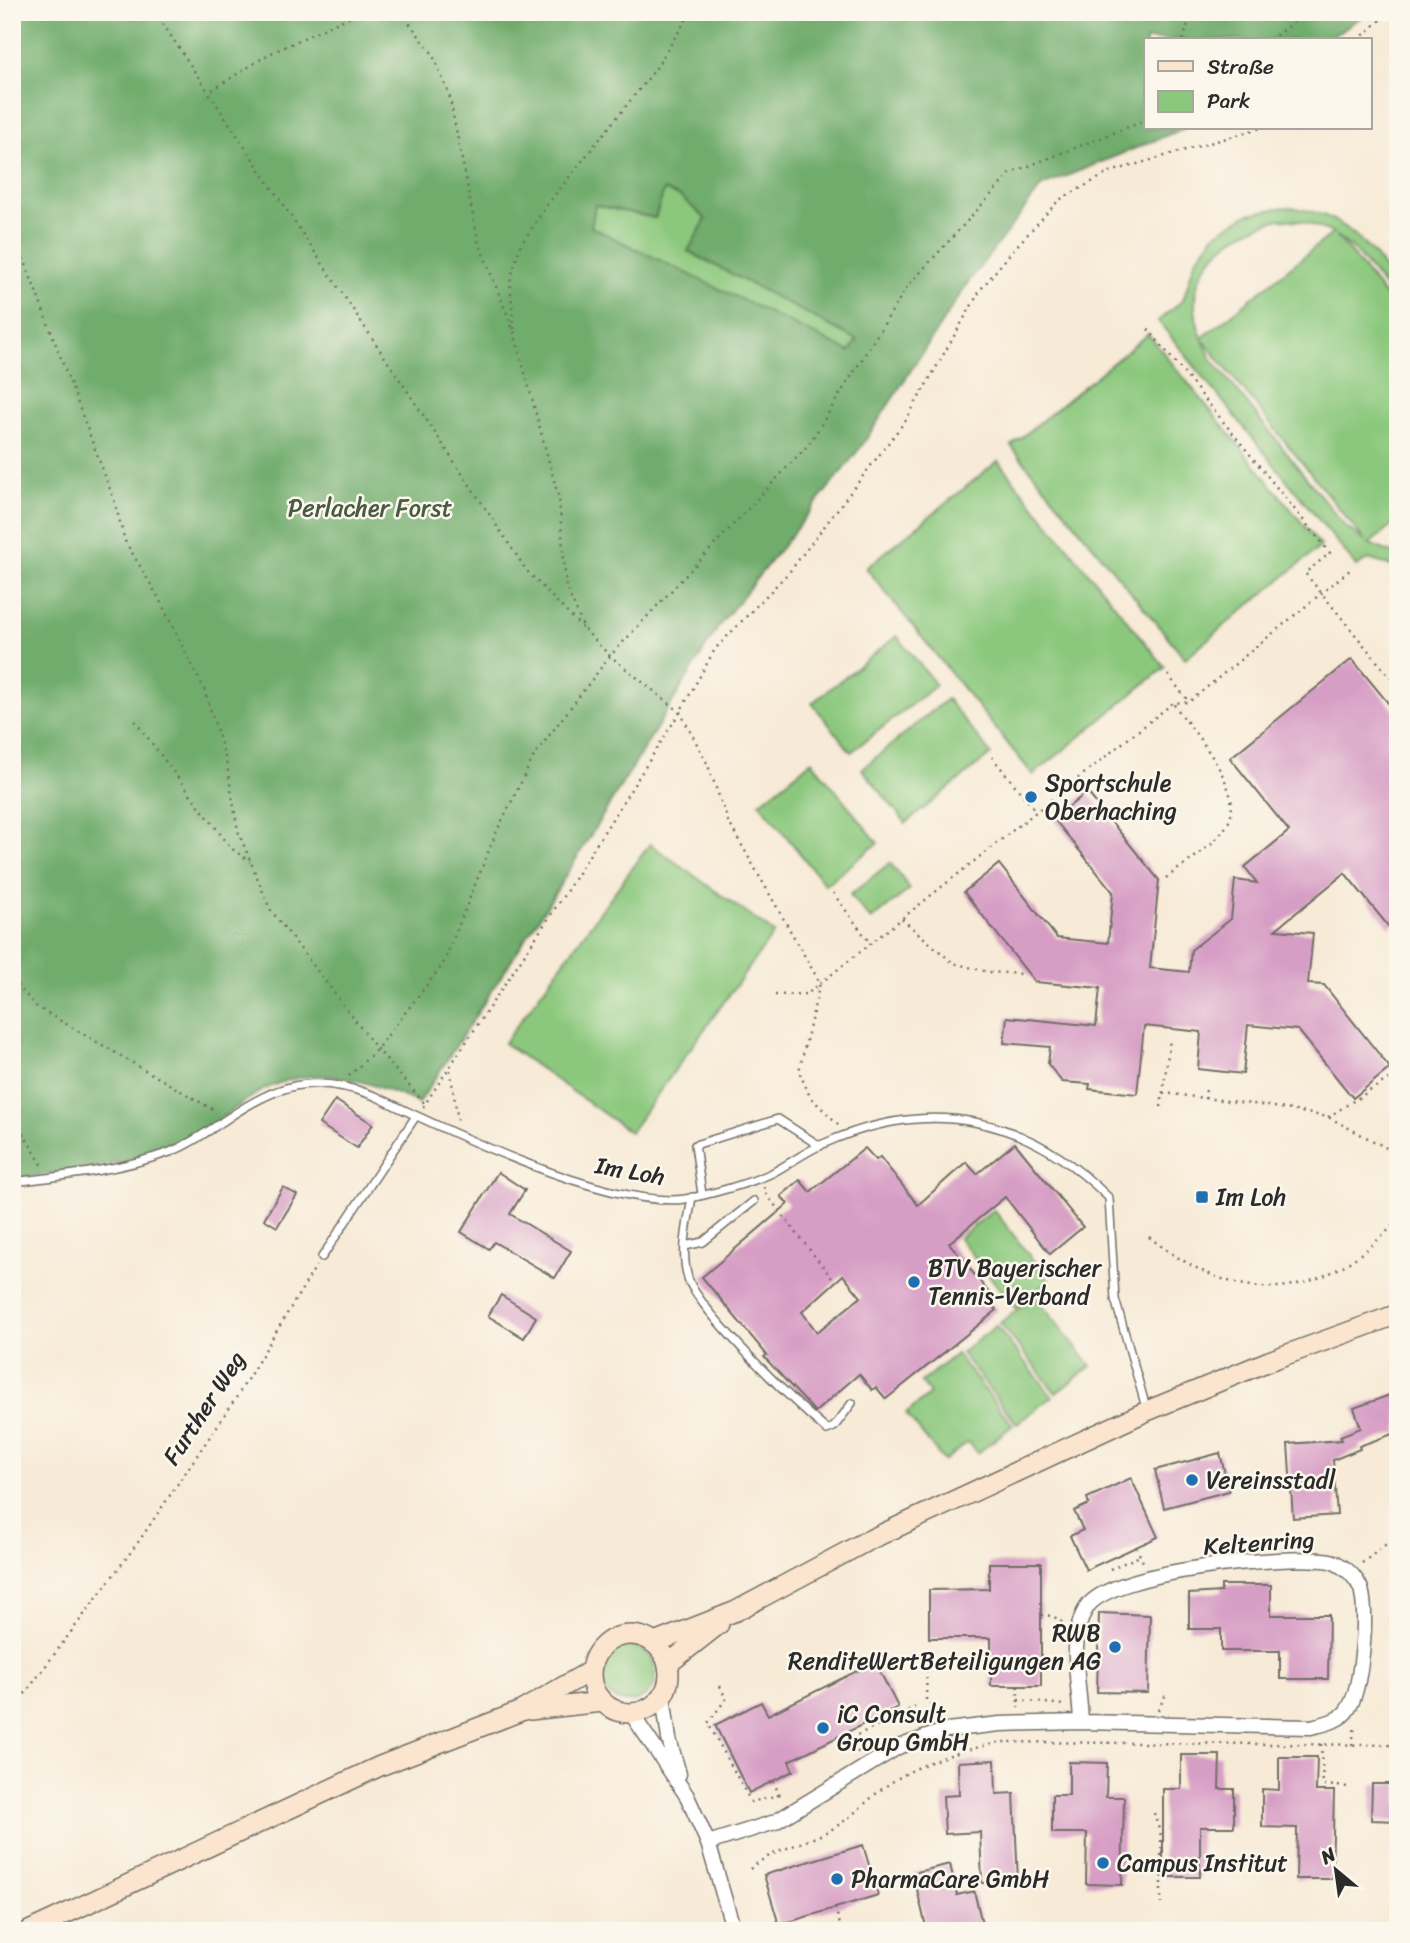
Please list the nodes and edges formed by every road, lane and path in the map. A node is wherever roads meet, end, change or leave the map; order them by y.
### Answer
1 (155, 12) edge
2 (360, 12) edge
3 (401, 12) edge
4 (691, 12) edge
5 (1192, 12) edge
6 (1306, 12) edge
7 (1390, 12) edge
8 (1184, 38) edge
9 (1273, 38) edge
10 (1360, 38) edge
11 (210, 91) junction
12 (1144, 121) edge
13 (1254, 130) edge
14 (12, 240) edge
15 (1148, 329) dead end
16 (514, 332) junction
17 (1352, 569) dead end
18 (1322, 594) junction
19 (610, 656) junction
20 (1168, 675) dead end
21 (1398, 687) edge
22 (1189, 702) junction
23 (1173, 703) junction
24 (680, 712) junction
25 (135, 721) dead end
26 (992, 757) dead end
27 (1037, 811) junction
28 (251, 863) junction
29 (1166, 878) dead end
30 (833, 893) dead end
31 (901, 918) junction
32 (870, 943) junction
33 (1024, 974) dead end
34 (12, 979) edge
35 (820, 983) junction
36 (775, 995) dead end
37 (1398, 1032) edge
38 (1170, 1039) dead end
39 (377, 1049) junction
40 (450, 1068) junction
41 (1393, 1076) junction
42 (1398, 1081) edge
43 (342, 1084) junction
44 (1206, 1088) dead end
45 (1163, 1093) junction
46 (1205, 1099) junction
47 (425, 1104) junction
48 (1161, 1107) dead end
49 (12, 1115) edge
50 (416, 1116) junction
51 (1328, 1117) junction
52 (228, 1118) junction
53 (849, 1133) junction
54 (467, 1137) junction
55 (820, 1146) junction
56 (1398, 1154) edge
57 (762, 1177) junction
58 (50, 1178) junction
59 (12, 1182) edge
60 (702, 1194) junction
61 (692, 1197) junction
62 (754, 1201) dead end
63 (1398, 1220) edge
64 (1149, 1237) dead end
65 (685, 1246) junction
66 (321, 1257) joint
67 (835, 1282) dead end
68 (1398, 1314) edge
69 (852, 1403) dead end
70 (1147, 1411) junction
71 (1398, 1535) edge
72 (1136, 1547) dead end
73 (1140, 1556) junction
74 (1110, 1569) dead end
75 (1351, 1573) junction
76 (1149, 1577) junction
77 (1398, 1588) edge
78 (736, 1611) junction
79 (1041, 1615) dead end
80 (1393, 1622) dead end
81 (1077, 1635) junction
82 (654, 1643) junction
83 (927, 1663) dead end
84 (668, 1664) junction
85 (590, 1671) junction
86 (720, 1686) dead end
87 (1018, 1686) dead end
88 (663, 1696) junction
89 (1018, 1700) junction
90 (602, 1702) junction
91 (1080, 1706) junction
92 (915, 1707) dead end
93 (521, 1711) junction
94 (12, 1712) edge
95 (947, 1712) dead end
96 (631, 1713) junction
97 (1081, 1722) junction
98 (1019, 1723) junction
99 (848, 1732) dead end
100 (851, 1738) junction
101 (1321, 1744) junction
102 (1398, 1745) edge
103 (864, 1766) junction
104 (773, 1781) dead end
105 (682, 1786) junction
106 (1349, 1787) dead end
107 (779, 1795) junction
108 (1154, 1813) dead end
109 (789, 1815) junction
110 (708, 1843) junction
111 (750, 1869) dead end
112 (1161, 1904) dead end
113 (835, 1908) dead end
114 (29, 1931) edge
115 (734, 1931) edge
116 (842, 1931) edge

1 - 11 path
2 - 11 path
3 - 16 path
4 - 16 path
5 - 8 path
6 - 9 path
7 - 10 path
11 - 19 path
12 - 19 path
13 - 24 path
14 - 28 path
15 - 18 path
16 - 19 path
17 - 18 path
18 - 21 path
18 - 22 path
19 - 24 path
19 - 39 path
20 - 22 path
22 - 23 path
23 - 27 path
23 - 29 path
24 - 35 path
24 - 40 path
25 - 28 path
26 - 27 path
27 - 31 path
28 - 39 path
30 - 32 path
31 - 32 path
31 - 33 path
32 - 35 path
34 - 52 path
35 - 36 path
35 - 53 path
37 - 41 path
38 - 45 path
39 - 43 path
39 - 47 path
40 - 47 path
40 - 54 path
41 - 42 path
41 - 51 path
43 - 50 lane, Im Loh
43 - 52 lane, Im Loh
44 - 46 path
45 - 46 path
45 - 48 path
46 - 51 path
47 - 50 path
49 - 58 path
50 - 54 lane, Im Loh
50 - 66 lane
51 - 56 path
52 - 58 lane, Im Loh
53 - 55 lane, Im Loh
53 - 70 lane, Im Loh
54 - 61 lane, Im Loh
55 - 57 lane, Im Loh
55 - 60 lane
57 - 60 lane, Im Loh
57 - 67 path
58 - 59 lane, Im Loh
60 - 61 lane, Im Loh
61 - 65 lane
62 - 65 lane
63 - 64 path
65 - 69 lane
66 - 94 path, Further Weg
68 - 70 main road
70 - 78 main road
71 - 75 path
72 - 73 path
73 - 74 path
73 - 76 path
75 - 76 street, Keltenring
75 - 97 street
76 - 81 street, Keltenring
77 - 80 path
78 - 82 main road
78 - 84 main road
79 - 81 path
81 - 91 street, Keltenring
82 - 84 main road
82 - 85 main road
83 - 95 path
84 - 88 main road
85 - 90 main road
85 - 93 main road
86 - 107 path
87 - 89 path
88 - 96 main road
88 - 105 street
89 - 91 path
89 - 98 path
90 - 93 main road
90 - 96 main road
91 - 97 street, Keltenring
92 - 100 path
93 - 114 main road
96 - 105 street
97 - 98 street
98 - 103 street
99 - 100 path
100 - 103 path
101 - 102 path
101 - 106 path
101 - 111 path
103 - 109 street
104 - 107 path
105 - 110 street
107 - 109 path
108 - 112 path
109 - 110 street
110 - 115 street
113 - 116 path

